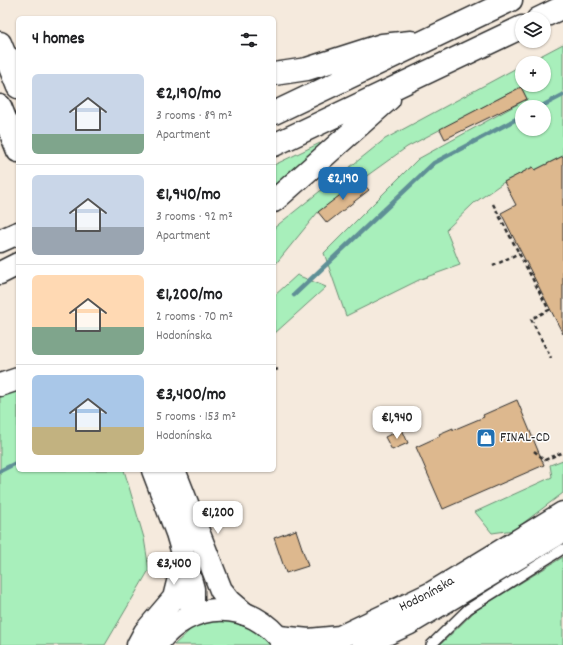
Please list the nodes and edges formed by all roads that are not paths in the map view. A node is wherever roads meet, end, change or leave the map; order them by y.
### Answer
1 (511, 0) edge
2 (563, 7) edge
3 (551, 13) edge
4 (515, 30) edge
5 (428, 40) junction
6 (8, 54) edge
7 (276, 74) edge
8 (16, 80) edge
9 (410, 82) junction
10 (276, 112) edge
11 (6, 120) edge
12 (276, 145) edge
13 (16, 146) edge
14 (276, 199) edge
15 (16, 234) edge
16 (0, 241) edge
17 (16, 380) edge
18 (0, 385) edge
19 (153, 472) edge
20 (175, 472) edge
21 (563, 513) edge
22 (563, 531) edge
23 (563, 549) edge
24 (184, 556) junction
25 (245, 614) junction
26 (190, 616) junction
27 (281, 641) edge
28 (138, 645) edge
29 (156, 645) edge
30 (364, 645) edge
31 (431, 645) edge

1 - 5 main road
2 - 3 main road
4 - 9 main road
5 - 7 main road
5 - 10 main road
6 - 8 main road
9 - 12 main road
9 - 14 main road
11 - 13 main road
15 - 16 main road
17 - 18 main road
19 - 24 main road
20 - 25 main road
21 - 27 main road, Hodonínska
22 - 30 main road, Hodonínska
23 - 31 lane
24 - 26 main road
24 - 28 main road
25 - 26 main road, Hodonínska
25 - 27 main road, Hodonínska
26 - 29 main road, Hodonínska

